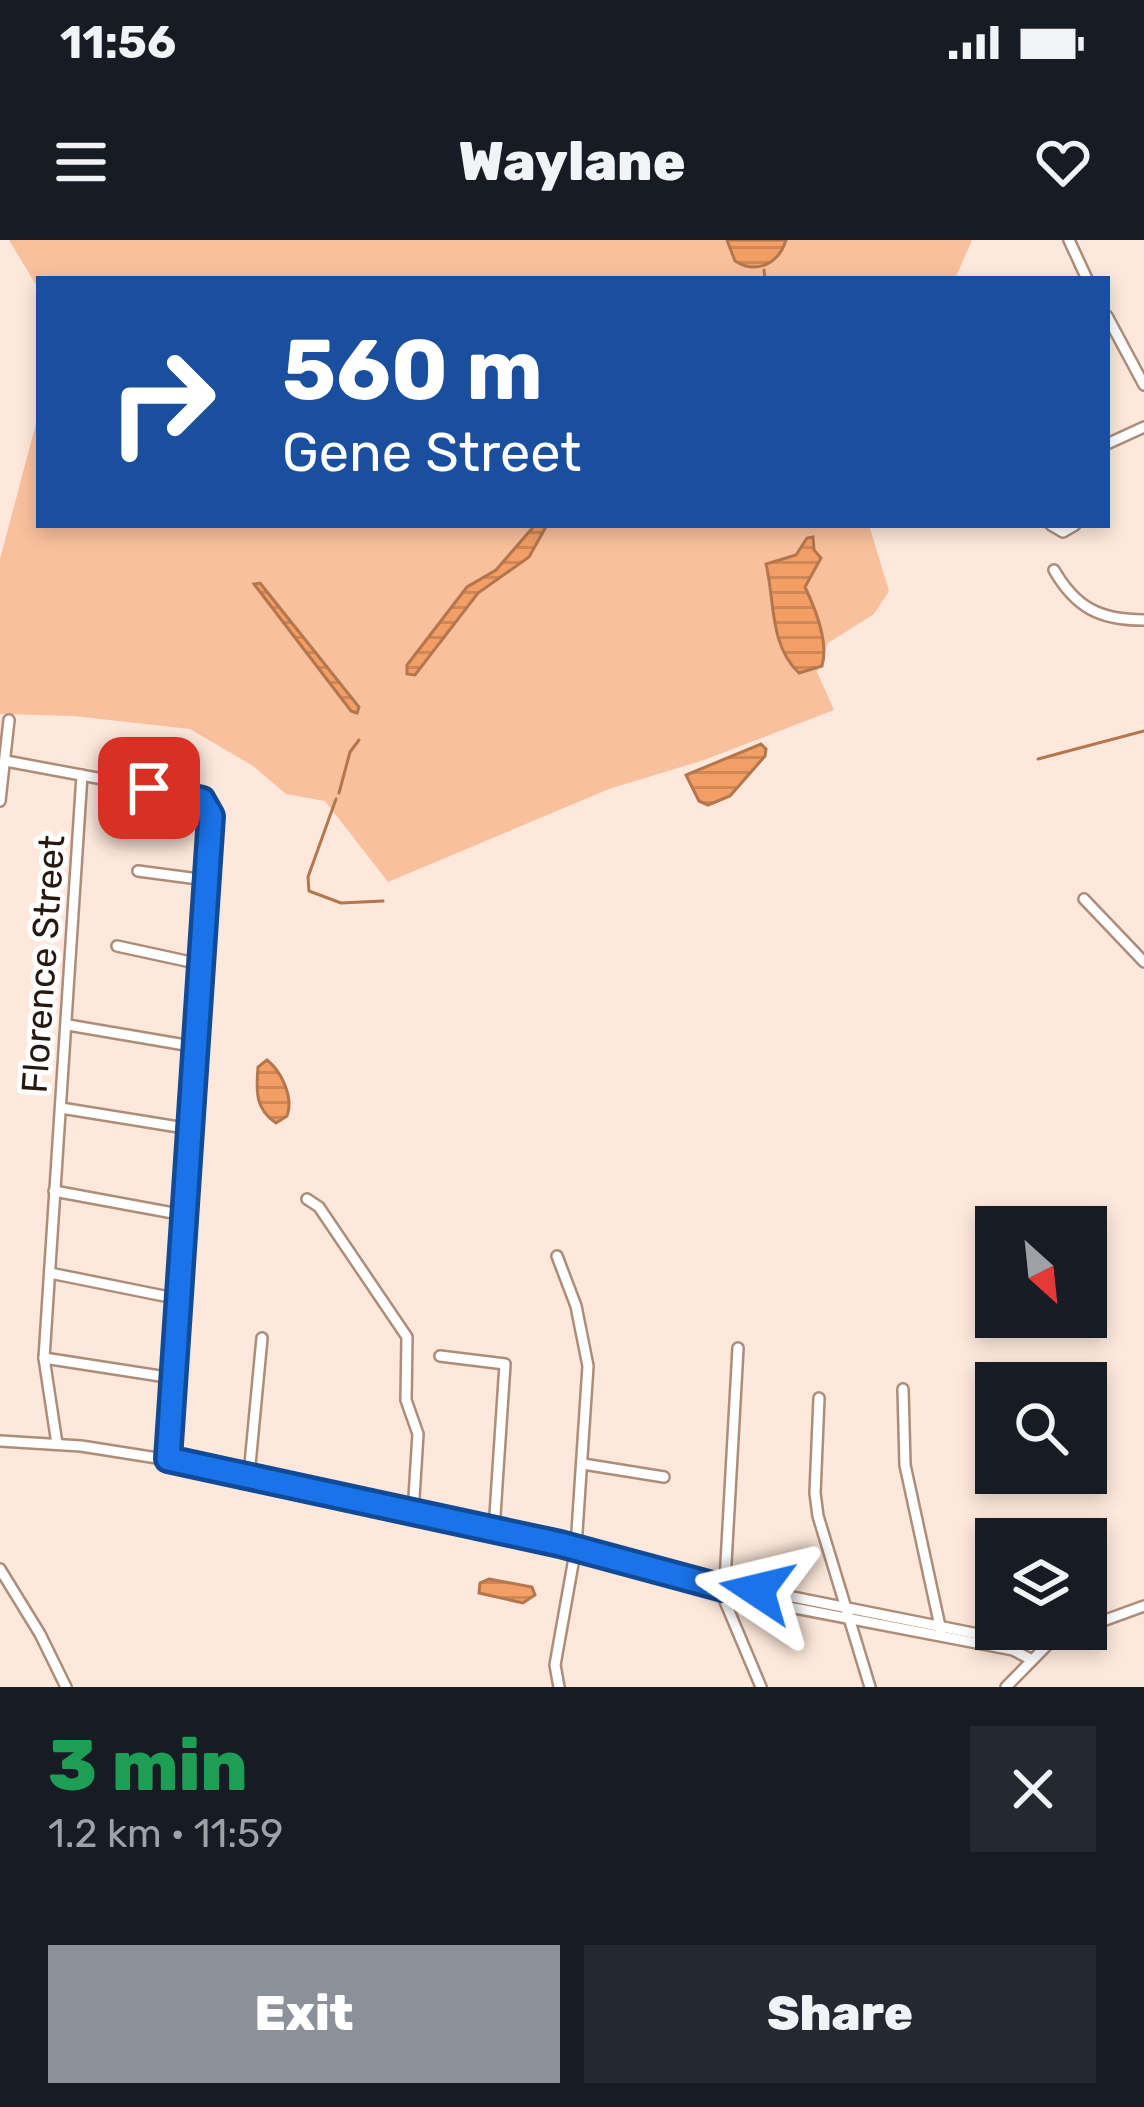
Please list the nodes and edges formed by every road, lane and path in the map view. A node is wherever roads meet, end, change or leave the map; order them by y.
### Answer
1 (1069, 240) edge
2 (1086, 276) edge
3 (1110, 322) edge
4 (1144, 385) edge
5 (1144, 427) edge
6 (1110, 443) edge
7 (1054, 570) dead end
8 (1144, 620) edge
9 (9, 720) dead end
10 (6, 760) junction
11 (82, 775) junction
12 (0, 801) edge
13 (138, 871) dead end
14 (206, 880) junction
15 (1084, 899) dead end
16 (117, 946) dead end
17 (1144, 962) edge
18 (200, 964) junction
19 (68, 1024) junction
20 (197, 1047) junction
21 (61, 1108) junction
22 (190, 1129) junction
23 (54, 1192) junction
24 (308, 1198) dead end
25 (184, 1215) junction
26 (557, 1256) dead end
27 (50, 1273) junction
28 (179, 1298) junction
29 (262, 1338) dead end
30 (738, 1348) dead end
31 (440, 1356) dead end
32 (44, 1358) junction
33 (173, 1378) junction
34 (903, 1389) dead end
35 (819, 1398) dead end
36 (0, 1441) edge
37 (57, 1444) junction
38 (168, 1459) junction
39 (583, 1464) junction
40 (249, 1475) junction
41 (664, 1477) dead end
42 (413, 1513) junction
43 (494, 1530) junction
44 (576, 1547) junction
45 (0, 1569) edge
46 (723, 1588) junction
47 (1144, 1606) edge
48 (848, 1614) junction
49 (1107, 1620) edge
50 (941, 1632) junction
51 (975, 1635) edge
52 (1042, 1650) edge
53 (1033, 1660) junction
54 (66, 1687) edge
55 (559, 1687) edge
56 (760, 1687) edge
57 (870, 1687) edge
58 (1006, 1687) edge

1 - 2 street
3 - 4 street
5 - 6 street
7 - 8 street
9 - 10 street
10 - 11 street
10 - 12 street
11 - 14 street
11 - 19 street, Florence Street
13 - 14 street
14 - 18 street
15 - 17 street
16 - 18 street
18 - 20 street
19 - 20 street
19 - 21 street, Florence Street
20 - 22 street
21 - 22 street
21 - 23 street, Florence Street
22 - 25 street
23 - 25 street
23 - 27 street, Florence Street
24 - 42 street
25 - 28 street
26 - 39 street
27 - 28 street
27 - 32 street, Florence Street
28 - 33 street
29 - 40 street
30 - 46 street
31 - 43 street
32 - 33 street
32 - 37 street, Florence Street
33 - 38 street
34 - 50 street
35 - 48 street
36 - 37 street
37 - 38 street
38 - 40 street
39 - 41 street
39 - 44 street
40 - 42 street
42 - 43 street
43 - 44 street
44 - 46 street
44 - 55 street
45 - 54 street
46 - 48 street
46 - 56 street
47 - 49 street
48 - 50 street
48 - 57 street
50 - 51 street
50 - 53 street
52 - 53 street
53 - 58 street

